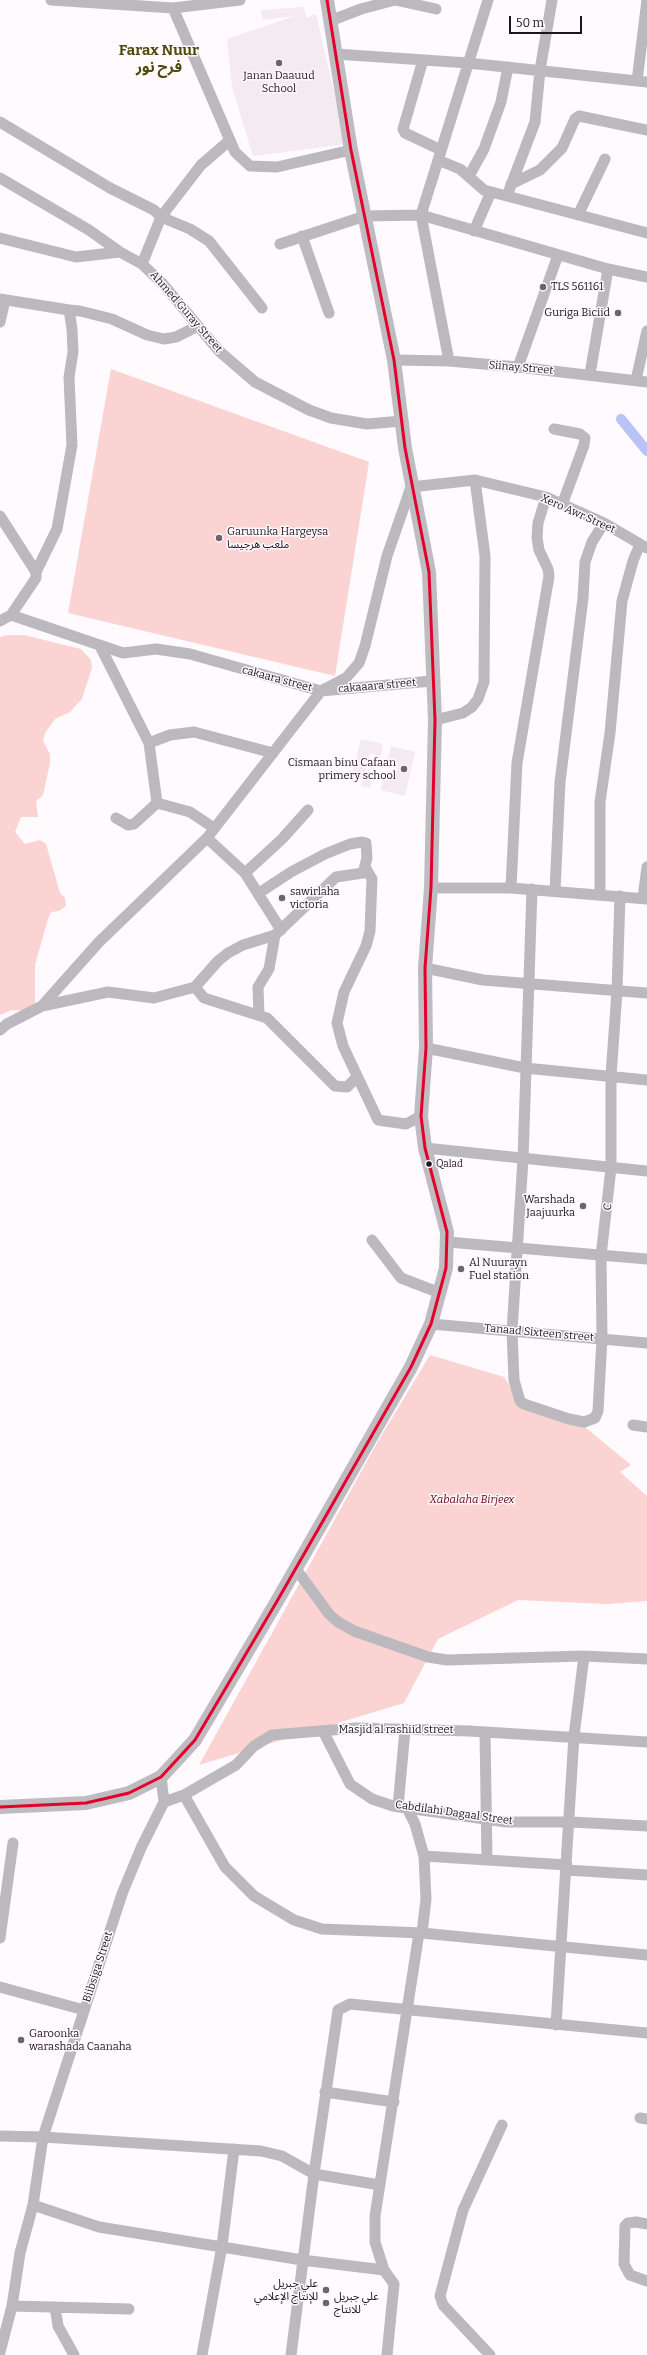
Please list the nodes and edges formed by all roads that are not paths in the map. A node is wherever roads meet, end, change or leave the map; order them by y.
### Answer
1 (51, 0) edge
2 (240, 0) edge
3 (326, 0) edge
4 (488, 0) edge
5 (552, 0) edge
6 (647, 0) edge
7 (220, 2) edge
8 (130, 3) edge
9 (173, 8) junction
10 (436, 9) dead end
11 (330, 21) junction
12 (336, 54) junction
13 (423, 60) junction
14 (468, 63) junction
15 (508, 67) junction
16 (540, 70) junction
17 (642, 81) edge
18 (0, 122) edge
19 (647, 130) edge
20 (230, 140) junction
21 (351, 150) junction
22 (440, 155) junction
23 (605, 159) dead end
24 (469, 176) junction
25 (0, 178) edge
26 (511, 184) junction
27 (491, 192) junction
28 (506, 196) junction
29 (421, 215) junction
30 (578, 215) junction
31 (160, 216) junction
32 (364, 216) junction
33 (474, 231) junction
34 (647, 233) edge
35 (302, 236) junction
36 (0, 238) edge
37 (280, 244) dead end
38 (120, 252) junction
39 (558, 255) junction
40 (142, 264) junction
41 (608, 269) junction
42 (647, 277) edge
43 (2, 299) edge
44 (262, 308) dead end
45 (69, 310) junction
46 (329, 313) dead end
47 (0, 322) edge
48 (198, 326) junction
49 (647, 331) edge
50 (394, 360) junction
51 (449, 361) junction
52 (518, 367) junction
53 (590, 374) junction
54 (642, 381) edge
55 (402, 421) junction
56 (554, 429) dead end
57 (476, 480) junction
58 (411, 487) junction
59 (546, 498) junction
60 (562, 505) junction
61 (0, 516) edge
62 (604, 523) junction
63 (644, 546) edge
64 (36, 572) junction
65 (11, 615) junction
66 (0, 621) edge
67 (100, 646) junction
68 (432, 681) junction
69 (321, 691) junction
70 (435, 720) junction
71 (149, 743) junction
72 (273, 753) junction
73 (157, 803) junction
74 (308, 810) dead end
75 (116, 818) dead end
76 (214, 828) junction
77 (206, 838) junction
78 (365, 867) junction
79 (647, 867) edge
80 (245, 873) junction
81 (431, 888) junction
82 (511, 888) junction
83 (532, 890) junction
84 (555, 891) junction
85 (259, 893) junction
86 (600, 894) junction
87 (620, 896) junction
88 (645, 898) edge
89 (278, 933) junction
90 (425, 968) junction
91 (529, 983) junction
92 (195, 987) junction
93 (617, 991) junction
94 (647, 993) edge
95 (42, 1006) junction
96 (260, 1015) junction
97 (0, 1030) edge
98 (426, 1048) junction
99 (525, 1068) junction
100 (611, 1076) junction
101 (357, 1077) junction
102 (647, 1080) edge
103 (421, 1116) junction
104 (425, 1148) junction
105 (523, 1159) junction
106 (611, 1168) junction
107 (647, 1171) edge
108 (372, 1240) dead end
109 (448, 1242) junction
110 (517, 1248) junction
111 (601, 1256) junction
112 (647, 1260) edge
113 (440, 1293) junction
114 (431, 1324) junction
115 (512, 1331) junction
116 (602, 1338) junction
117 (647, 1343) edge
118 (633, 1425) dead end
119 (647, 1427) edge
120 (296, 1569) junction
121 (584, 1656) junction
122 (647, 1659) edge
123 (404, 1730) junction
124 (323, 1731) junction
125 (485, 1732) junction
126 (574, 1736) junction
127 (647, 1742) edge
128 (161, 1777) junction
129 (184, 1795) junction
130 (164, 1802) junction
131 (0, 1807) edge
132 (402, 1807) junction
133 (486, 1819) junction
134 (570, 1822) junction
135 (647, 1826) edge
136 (12, 1843) dead end
137 (424, 1856) junction
138 (487, 1860) junction
139 (567, 1867) junction
140 (647, 1875) edge
141 (420, 1933) junction
142 (0, 1938) edge
143 (562, 1948) junction
144 (647, 1955) edge
145 (0, 1987) edge
146 (84, 2010) junction
147 (408, 2011) junction
148 (556, 2025) junction
149 (647, 2033) edge
150 (326, 2092) junction
151 (394, 2102) junction
152 (502, 2125) dead end
153 (0, 2136) edge
154 (43, 2137) junction
155 (234, 2149) junction
156 (314, 2174) junction
157 (380, 2185) junction
158 (33, 2205) junction
159 (647, 2224) edge
160 (222, 2246) junction
161 (302, 2260) junction
162 (384, 2270) junction
163 (647, 2281) edge
164 (12, 2306) junction
165 (55, 2307) junction
166 (128, 2309) dead end
167 (0, 2352) edge
168 (74, 2355) edge
169 (202, 2355) edge
170 (291, 2355) edge
171 (387, 2355) edge
172 (490, 2355) edge

1 - 8 street
2 - 7 street
3 - 11 main road
4 - 14 street
5 - 16 street
6 - 17 street
7 - 9 street
8 - 9 street
9 - 20 street
10 - 11 street
11 - 12 main road
12 - 13 street
12 - 21 main road
13 - 14 street
13 - 22 street
14 - 15 street
14 - 22 street
15 - 16 street
15 - 24 street
16 - 17 street
16 - 26 street
18 - 31 street
19 - 26 street
20 - 21 street
20 - 31 street, Ahmed Guray Street
21 - 32 main road
22 - 24 street
22 - 29 street
23 - 30 street
24 - 27 street
25 - 38 street
26 - 28 street
27 - 28 street
27 - 33 street
28 - 30 street
29 - 32 street
29 - 33 street
29 - 51 street
30 - 34 street
31 - 40 street, Ahmed Guray Street
31 - 44 street
32 - 35 street
32 - 50 main road
33 - 39 street
35 - 37 street
35 - 46 street
36 - 38 street
38 - 40 street
39 - 41 street
39 - 52 street
40 - 48 street, Ahmed Guray Street
41 - 42 street
41 - 53 street
43 - 45 street
43 - 47 street
45 - 48 street
45 - 64 street
48 - 55 street, Ahmed Guray Street
49 - 54 street
50 - 51 street, Siinay Street
50 - 55 main road
51 - 52 street, Siinay Street
52 - 53 street, Siinay Street
53 - 54 street, Siinay Street
55 - 58 main road
56 - 60 street
57 - 58 street, Xero Awr Street
57 - 59 street, Xero Awr Street
57 - 70 street
58 - 68 main road
58 - 69 street, cakaara street
59 - 60 street, Xero Awr Street
59 - 82 street
60 - 62 street, Xero Awr Street
61 - 64 street
62 - 63 street, Xero Awr Street
62 - 84 street
63 - 86 street
64 - 65 street
65 - 66 street
65 - 67 street
67 - 69 street, cakaara street
67 - 71 street
68 - 69 street, cakaaara street
68 - 70 main road
69 - 72 street
70 - 81 main road
71 - 72 street
71 - 73 street
72 - 76 street
73 - 75 street
73 - 76 street
74 - 80 street
76 - 77 street
77 - 80 street
77 - 95 street
78 - 85 street
78 - 89 street
78 - 101 street
79 - 88 street
80 - 85 street
81 - 82 street
81 - 90 main road
82 - 83 street
83 - 84 street
83 - 91 street
84 - 86 street
85 - 89 street
86 - 87 street
87 - 88 street
87 - 93 street, C
89 - 92 street
89 - 96 street
90 - 91 street
90 - 98 main road
91 - 93 street
91 - 99 street
92 - 95 street
92 - 96 street
93 - 94 street
93 - 100 street, C
95 - 97 street
96 - 101 street
98 - 99 street
98 - 103 main road
99 - 100 street
99 - 105 street
100 - 102 street
100 - 106 street, C
101 - 103 street
103 - 104 main road
104 - 105 street
104 - 109 main road
105 - 106 street
105 - 110 street
106 - 107 street
106 - 111 street, C
108 - 113 street
109 - 110 street
109 - 113 main road
110 - 111 street
110 - 115 street
111 - 112 street
111 - 116 street, C
113 - 114 main road
114 - 115 street, Tanaad Sixteen street
114 - 120 main road
115 - 116 street, Tanaad Sixteen street
115 - 116 street, C
116 - 117 street, Tanaad Sixteen street
118 - 119 street
120 - 121 street
120 - 128 main road
121 - 122 street
121 - 126 street
123 - 124 street, Masjid al rashiid street
123 - 125 street, Masjid al rashiid street
123 - 132 street
124 - 129 street, Masjid al rashiid street
124 - 132 street, Cabdilahi Dagaal Street
125 - 126 street, Masjid al rashiid street
125 - 133 street
126 - 127 street, Masjid al rashiid street
126 - 134 street
128 - 130 street
128 - 131 main road
129 - 130 street, Masjid al rashiid street
129 - 141 street
130 - 146 street, Biibsiga Street
132 - 133 street, Cabdilahi Dagaal Street
132 - 137 street
133 - 134 street, Cabdilahi Dagaal Street
133 - 138 street
134 - 135 street, Cabdilahi Dagaal Street
134 - 139 street
136 - 142 street
137 - 138 street
137 - 141 street
138 - 139 street
139 - 140 street
139 - 143 street
141 - 143 street
141 - 147 street
143 - 144 street
143 - 148 street
145 - 146 street
146 - 154 street, Biibsiga Street
147 - 148 street
147 - 150 street
147 - 151 street
148 - 149 street
150 - 151 street
150 - 156 street
151 - 157 street
152 - 172 street
153 - 154 street
154 - 155 street
154 - 158 street, Biibsiga Street
155 - 156 street
155 - 160 street
156 - 157 street
156 - 161 street
157 - 162 street
158 - 160 street
158 - 164 street, Biibsiga Street
159 - 163 street
160 - 161 street
160 - 169 street
161 - 162 street
161 - 170 street
162 - 171 street
164 - 165 street
164 - 167 street, Biibsiga Street
165 - 166 street
165 - 168 street

